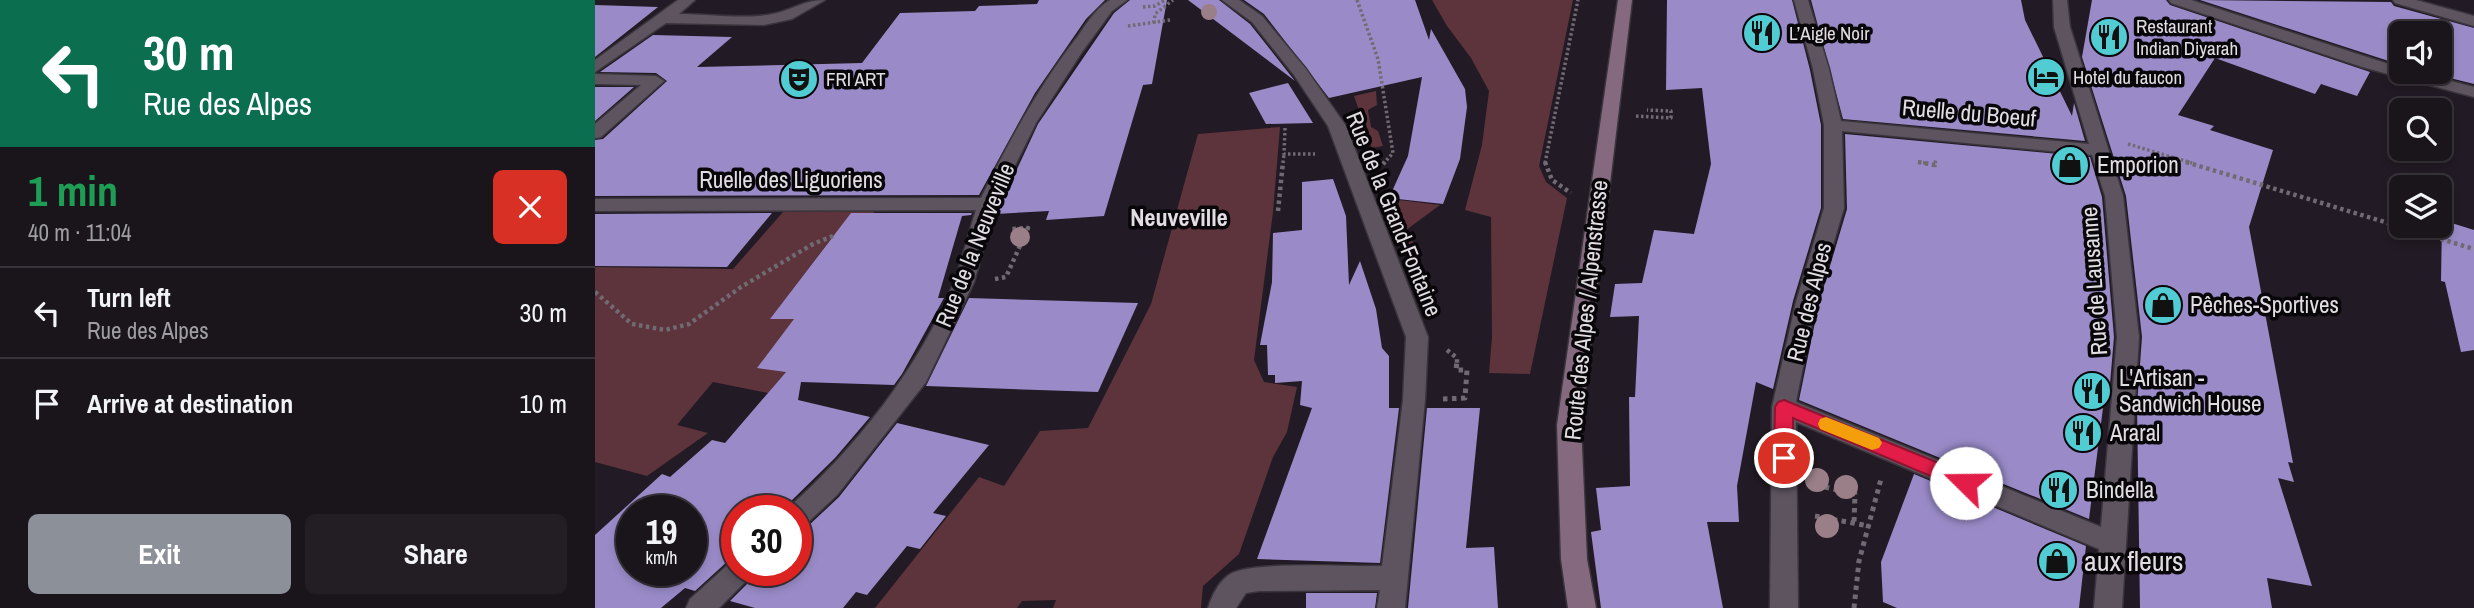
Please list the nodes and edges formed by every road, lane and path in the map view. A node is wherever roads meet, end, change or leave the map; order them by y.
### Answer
1 (688, 0) edge
2 (818, 0) edge
3 (1120, 0) edge
4 (1173, 0) edge
5 (1229, 0) edge
6 (1357, 0) edge
7 (1578, 0) edge
8 (1625, 0) edge
9 (1801, 0) edge
10 (2060, 0) edge
11 (2176, 0) edge
12 (2400, 0) edge
13 (664, 18) junction
14 (1170, 20) dead end
15 (2474, 21) edge
16 (1164, 22) dead end
17 (1154, 23) dead end
18 (595, 67) edge
19 (595, 79) edge
20 (2474, 92) edge
21 (1610, 105) junction
22 (1647, 110) dead end
23 (1833, 125) junction
24 (1285, 128) dead end
25 (595, 133) edge
26 (2099, 143) junction
27 (1393, 149) junction
28 (1379, 151) dead end
29 (1284, 154) junction
30 (1319, 160) dead end
31 (1356, 174) junction
32 (1576, 195) dead end
33 (987, 204) junction
34 (595, 205) edge
35 (1278, 211) dead end
36 (833, 236) dead end
37 (2474, 249) edge
38 (595, 292) edge
39 (1446, 350) dead end
40 (1414, 400) junction
41 (1784, 407) junction
42 (1889, 450) junction
43 (1806, 482) dead end
44 (812, 502) edge
45 (1783, 510) junction
46 (1854, 523) junction
47 (1869, 526) junction
48 (2113, 543) junction
49 (1395, 578) junction
50 (723, 586) edge
51 (700, 608) edge
52 (1222, 608) edge
53 (1391, 608) edge
54 (1582, 608) edge
55 (1784, 608) edge
56 (1854, 608) edge
57 (2108, 608) edge

1 - 13 street
2 - 13 street
3 - 33 street, Rue de la Neuveville
4 - 17 path
5 - 31 street, Rue de la Grand-Fontaine
6 - 27 path
7 - 32 path
8 - 21 main road, Route des Alpes / Alpenstrasse
9 - 23 street, Rue des Alpes
10 - 26 street, Rue de Lausanne
11 - 20 street
12 - 15 street
13 - 18 street
14 - 16 path
19 - 25 street
21 - 22 path
21 - 54 main road, Route des Alpes / Alpenstrasse
23 - 26 street, Ruelle du Boeuf
23 - 41 street, Rue des Alpes
24 - 29 path
26 - 37 path
26 - 48 street, Rue de Lausanne
27 - 28 path
27 - 31 path
29 - 30 path
29 - 35 path
31 - 40 street, Rue de la Grand-Fontaine
33 - 34 street, Ruelle des Liguoriens
33 - 44 street, Rue de la Neuveville
36 - 38 path
39 - 40 path
40 - 49 street, Rue de la Grand-Fontaine
41 - 42 street
41 - 45 street, Rue des Alpes
42 - 47 path
42 - 48 street
43 - 46 path
45 - 46 path
45 - 55 street, Rue des Alpes
46 - 47 path
47 - 56 path
48 - 57 street, Rue de Lausanne
49 - 52 street
49 - 53 street, Rue de la Grand-Fontaine
50 - 51 street

